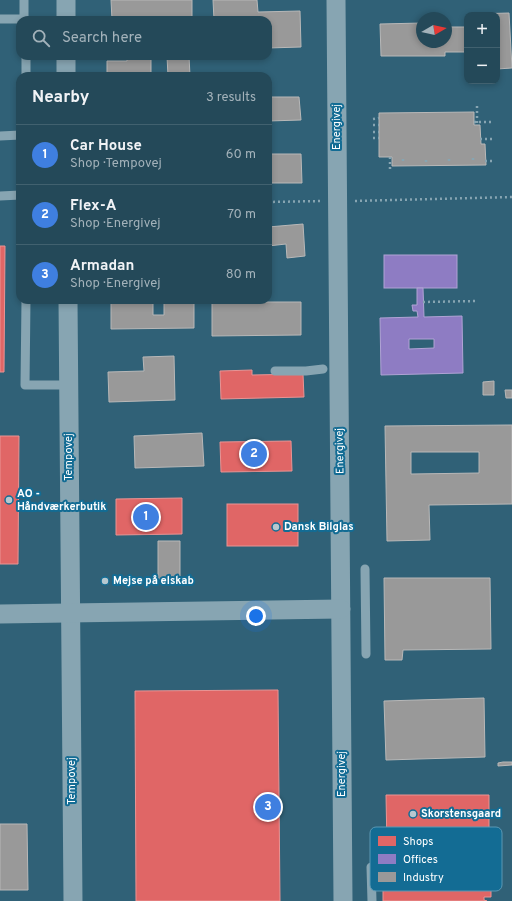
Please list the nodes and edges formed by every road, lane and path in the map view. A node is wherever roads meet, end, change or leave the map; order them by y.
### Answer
1 (24, 0) edge
2 (66, 0) edge
3 (336, 0) edge
4 (24, 16) edge
5 (66, 16) edge
6 (0, 19) edge
7 (16, 19) edge
8 (26, 60) edge
9 (66, 60) edge
10 (26, 72) edge
11 (66, 72) edge
12 (477, 106) dead end
13 (372, 118) dead end
14 (379, 118) dead end
15 (474, 122) dead end
16 (494, 122) dead end
17 (379, 125) dead end
18 (477, 125) dead end
19 (372, 126) dead end
20 (373, 132) dead end
21 (379, 132) dead end
22 (0, 136) edge
23 (16, 136) edge
24 (372, 138) dead end
25 (379, 138) dead end
26 (480, 139) dead end
27 (494, 139) dead end
28 (390, 157) dead end
29 (486, 161) dead end
30 (494, 161) dead end
31 (390, 172) dead end
32 (16, 195) edge
33 (0, 196) edge
34 (512, 196) edge
35 (338, 201) junction
36 (272, 202) edge
37 (478, 301) dead end
38 (423, 302) dead end
39 (26, 304) edge
40 (68, 304) edge
41 (322, 369) dead end
42 (275, 371) dead end
43 (69, 385) junction
44 (365, 569) dead end
45 (341, 609) junction
46 (0, 614) edge
47 (70, 614) junction
48 (366, 654) dead end
49 (372, 891) edge
50 (73, 901) edge
51 (343, 901) edge
52 (372, 901) edge

1 - 4 lane
2 - 5 street
3 - 35 street, Energivej
6 - 7 lane
8 - 10 lane
9 - 11 street
12 - 18 path
13 - 14 path
15 - 16 path
17 - 19 path
20 - 21 path
22 - 23 lane
24 - 25 path
26 - 27 path
28 - 31 path
29 - 30 path
32 - 33 lane
34 - 35 path
35 - 36 path
35 - 45 street, Energivej
37 - 38 path
39 - 43 lane
40 - 43 street, Tempovej
41 - 42 lane
43 - 47 street, Tempovej
44 - 48 lane
45 - 47 street
45 - 51 street, Energivej
46 - 47 street
47 - 50 street, Tempovej
49 - 52 lane

